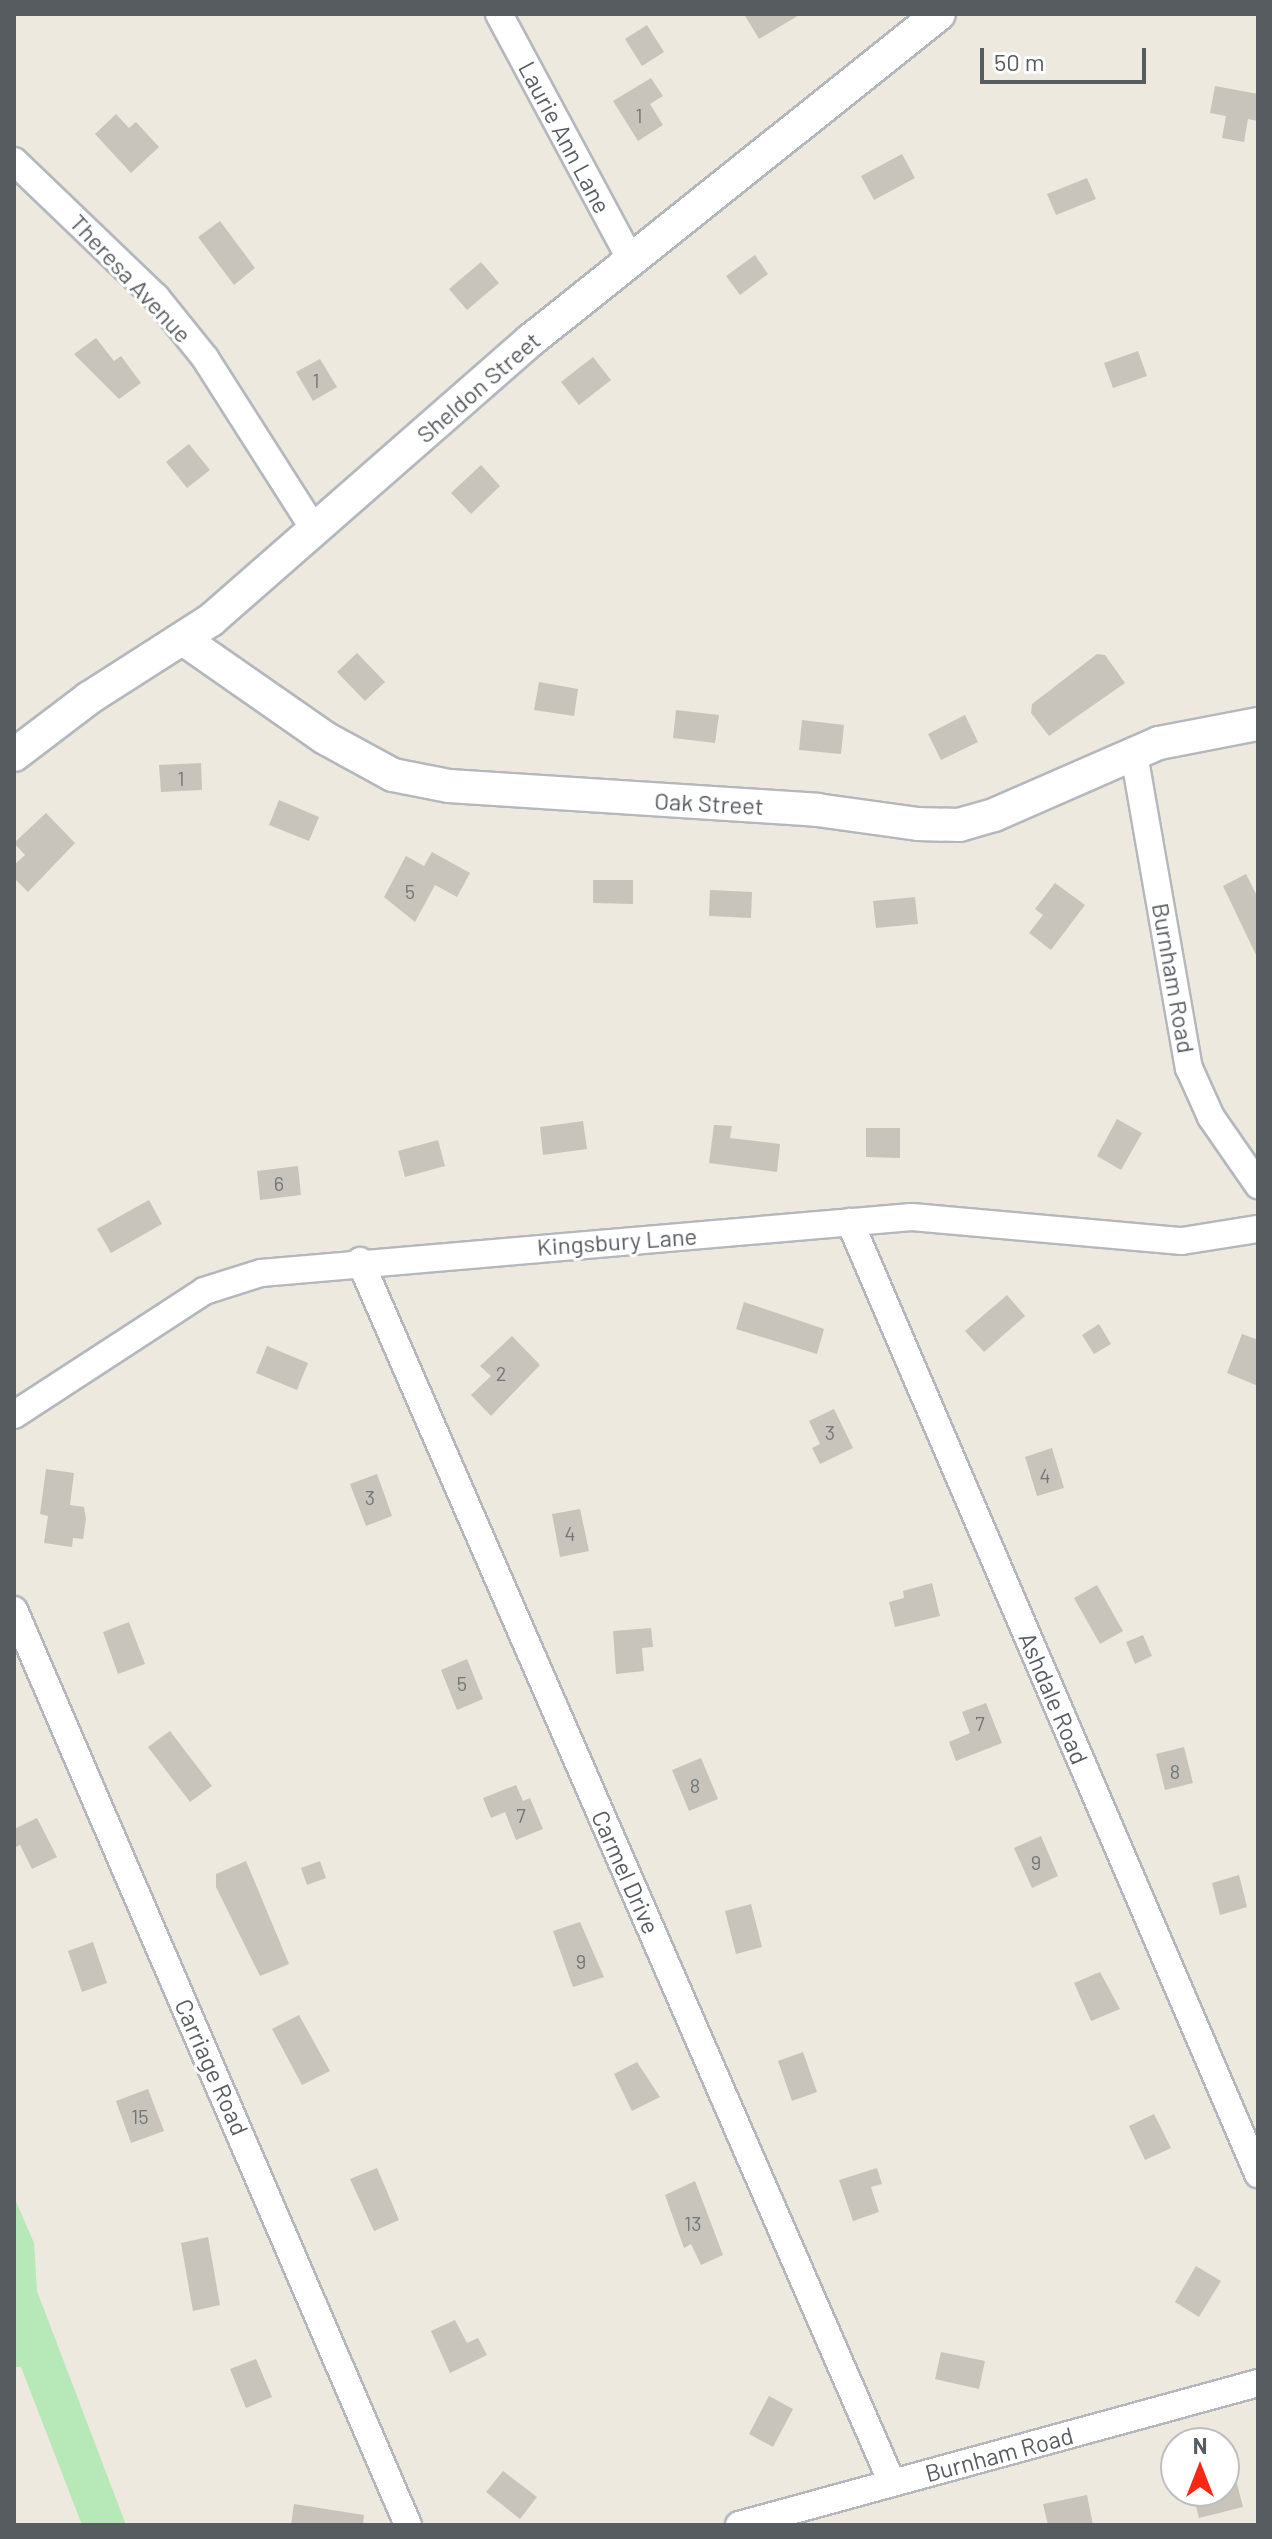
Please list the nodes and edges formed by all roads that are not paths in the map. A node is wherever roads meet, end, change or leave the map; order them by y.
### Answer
1 (499, 14) edge
2 (939, 14) edge
3 (14, 161) edge
4 (631, 260) junction
5 (312, 526) junction
6 (183, 639) junction
7 (1258, 724) edge
8 (1134, 754) junction
9 (14, 755) edge
10 (1258, 1185) edge
11 (850, 1222) junction
12 (1258, 1229) edge
13 (360, 1261) junction
14 (14, 1415) edge
15 (14, 1610) edge
16 (1258, 2174) edge
17 (1258, 2383) edge
18 (892, 2483) junction
19 (408, 2525) edge
20 (739, 2525) edge

1 - 4 street, Laurie Ann Lane
2 - 4 street, Sheldon Street
3 - 5 street, Theresa Avenue
4 - 5 street, Sheldon Street
5 - 6 street, Sheldon Street
6 - 8 street, Oak Street
6 - 9 street, Sheldon Street
7 - 8 street, Oak Street
8 - 10 street, Burnham Road
11 - 12 street, Kingsbury Lane
11 - 13 street, Kingsbury Lane
11 - 16 street, Ashdale Road
13 - 14 street, Kingsbury Lane
13 - 18 street, Carmel Drive
15 - 19 street, Carriage Road
17 - 18 street, Burnham Road
18 - 20 street, Burnham Road

